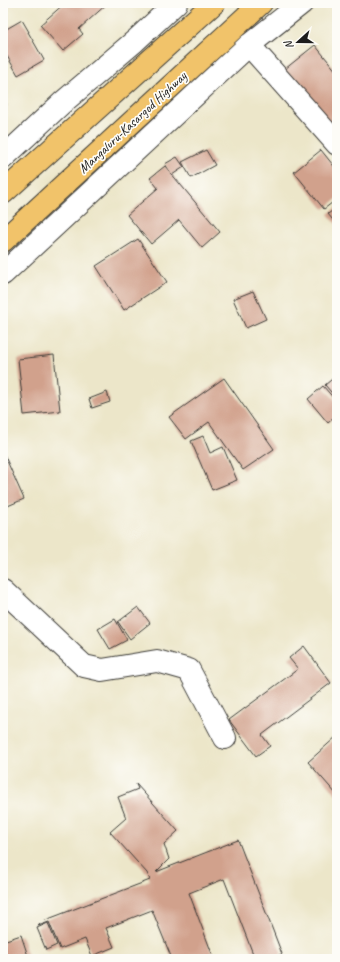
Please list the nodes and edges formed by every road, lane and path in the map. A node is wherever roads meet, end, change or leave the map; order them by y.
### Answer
1 (176, 3) edge
2 (214, 3) edge
3 (261, 3) edge
4 (302, 3) edge
5 (249, 45) junction
6 (337, 144) edge
7 (3, 158) edge
8 (3, 193) edge
9 (3, 242) edge
10 (3, 274) edge
11 (3, 590) edge
12 (225, 738) dead end

1 - 7 street
2 - 8 highway
3 - 9 highway, Mangaluru-Kasargod Highway
4 - 5 street
5 - 6 street
5 - 10 street
11 - 12 street

